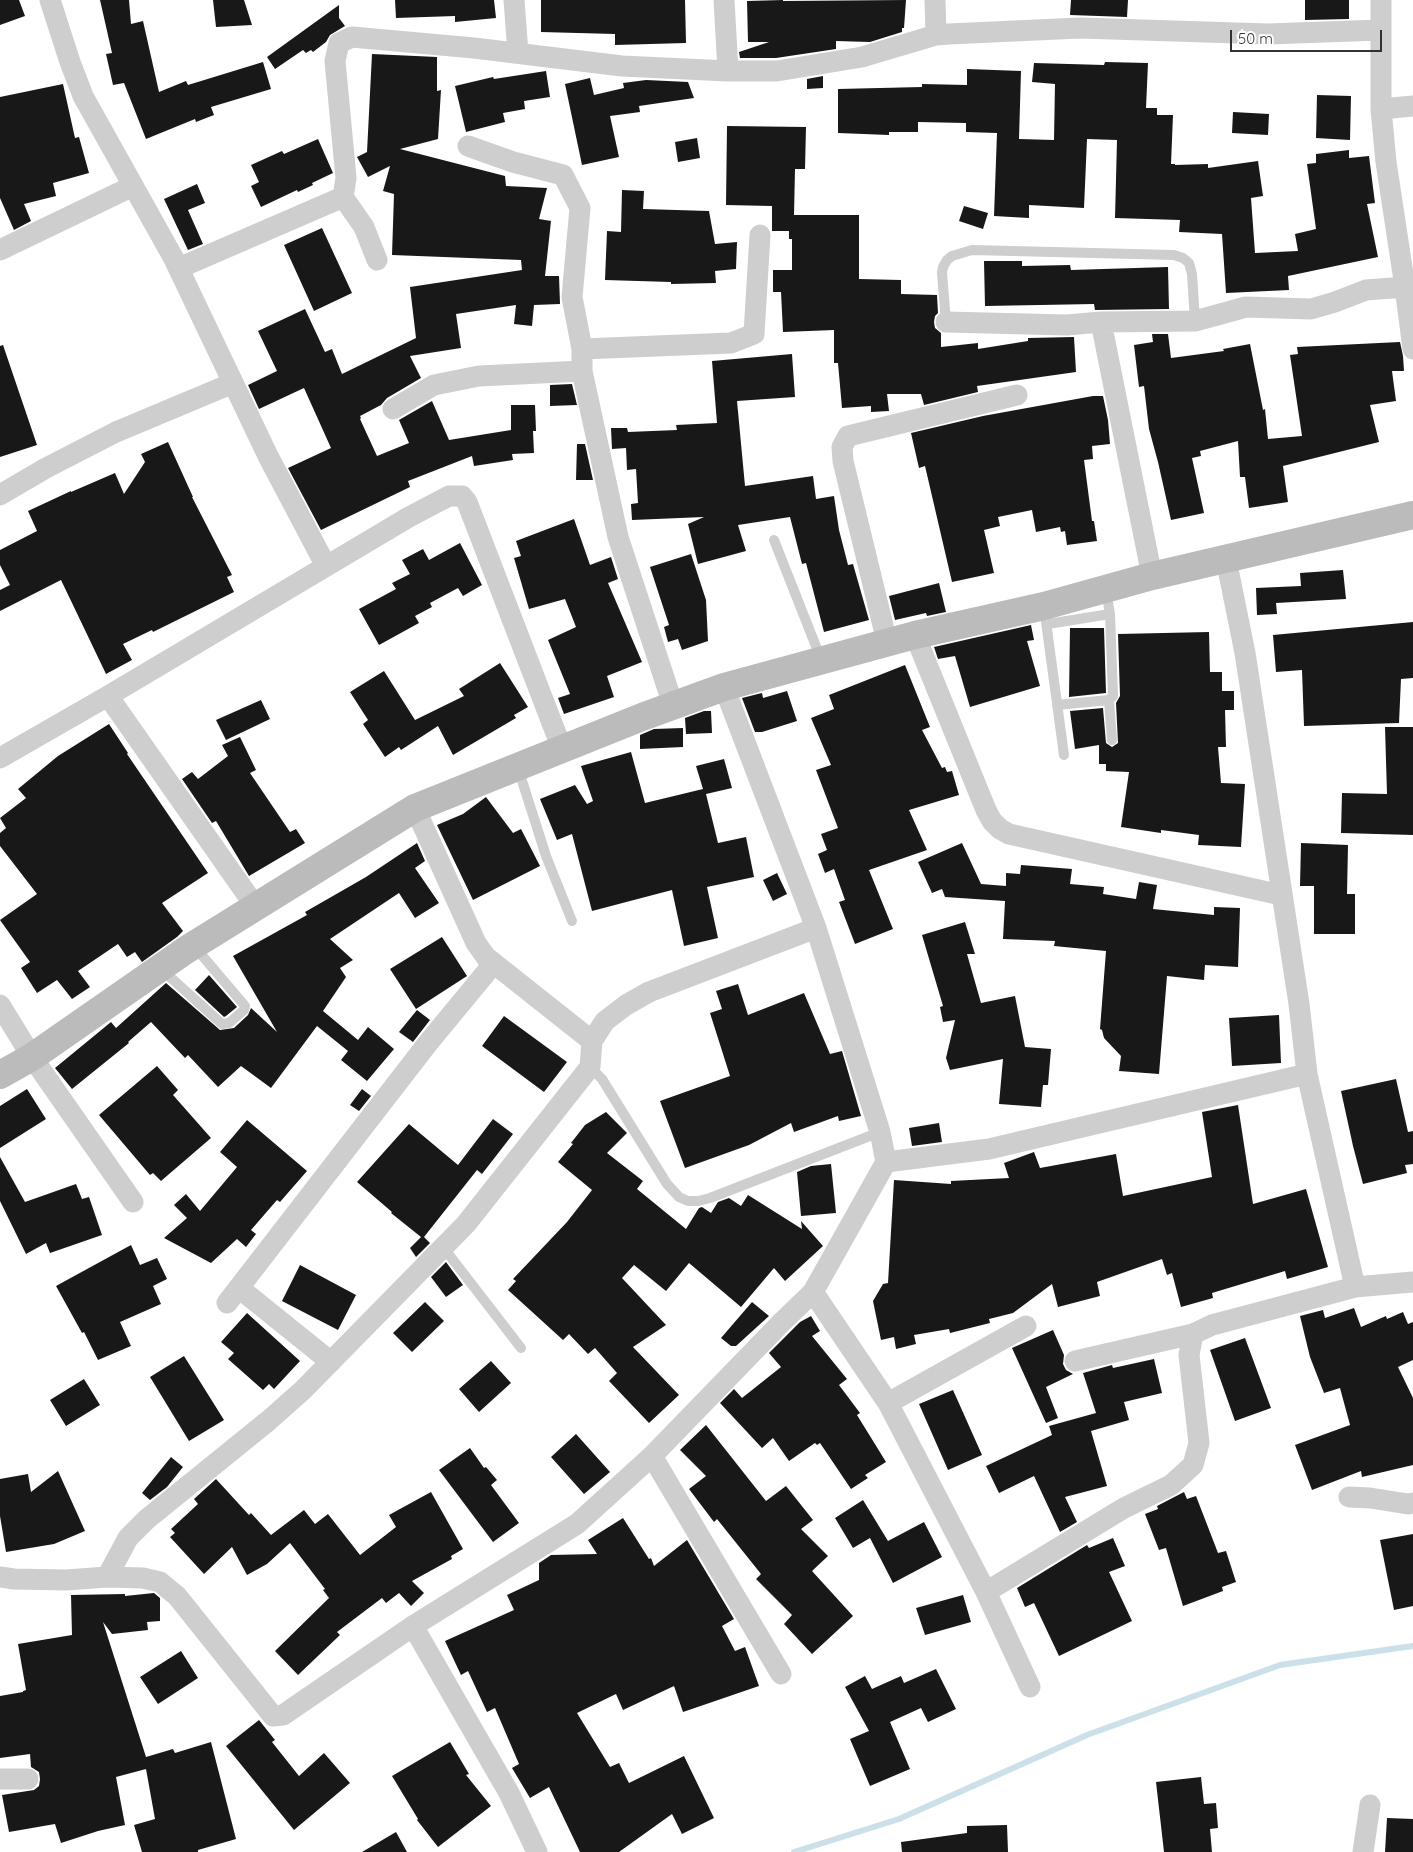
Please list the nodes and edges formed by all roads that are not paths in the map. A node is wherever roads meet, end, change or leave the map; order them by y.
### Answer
1 (50, 0) edge
2 (514, 0) edge
3 (724, 0) edge
4 (935, 0) edge
5 (1381, 0) edge
6 (1380, 30) junction
7 (936, 35) junction
8 (518, 53) junction
9 (728, 71) junction
10 (1413, 106) edge
11 (1381, 109) junction
12 (468, 146) dead end
13 (133, 186) junction
14 (343, 198) junction
15 (760, 235) dead end
16 (0, 250) edge
17 (377, 260) dead end
18 (179, 268) junction
19 (1405, 287) junction
20 (1195, 321) junction
21 (946, 322) joint
22 (1102, 322) junction
23 (582, 349) junction
24 (1413, 349) edge
25 (582, 371) junction
26 (233, 383) junction
27 (1017, 395) dead end
28 (393, 409) dead end
29 (0, 495) edge
30 (1413, 515) edge
31 (774, 540) dead end
32 (1226, 559) junction
33 (326, 566) junction
34 (1152, 576) junction
35 (1106, 588) junction
36 (1110, 614) junction
37 (1046, 615) junction
38 (915, 635) junction
39 (887, 642) junction
40 (821, 660) junction
41 (724, 687) junction
42 (108, 696) junction
43 (1109, 700) junction
44 (672, 705) junction
45 (1057, 706) junction
46 (1112, 740) dead end
47 (562, 749) junction
48 (1064, 755) dead end
49 (0, 758) edge
50 (518, 767) junction
51 (415, 808) junction
52 (1281, 896) junction
53 (255, 906) junction
54 (572, 921) dead end
55 (816, 928) junction
56 (193, 945) junction
57 (494, 963) junction
58 (160, 968) junction
59 (0, 1005) edge
60 (592, 1041) junction
61 (32, 1057) junction
62 (590, 1067) junction
63 (1307, 1074) junction
64 (0, 1075) edge
65 (880, 1132) junction
66 (886, 1162) junction
67 (133, 1202) dead end
68 (443, 1246) junction
69 (1413, 1282) edge
70 (1354, 1287) junction
71 (813, 1292) junction
72 (1026, 1326) dead end
73 (1193, 1334) junction
74 (521, 1348) dead end
75 (1074, 1361) dead end
76 (331, 1362) junction
77 (888, 1403) junction
78 (652, 1456) junction
79 (1349, 1497) dead end
80 (1413, 1503) edge
81 (0, 1577) edge
82 (107, 1577) junction
83 (986, 1592) junction
84 (413, 1626) junction
85 (781, 1674) dead end
86 (1030, 1687) dead end
87 (0, 1779) edge
88 (28, 1779) dead end
89 (1370, 1805) dead end
90 (537, 1852) edge
91 (1363, 1852) edge

1 - 13 street
2 - 8 street
3 - 9 street
4 - 7 street
5 - 6 street
6 - 7 street
6 - 11 street
7 - 9 street
8 - 9 street
8 - 14 street
10 - 11 street
11 - 19 street
12 - 23 street
13 - 16 street
13 - 18 street
14 - 17 street
14 - 18 street
15 - 23 street
18 - 26 street
19 - 20 street
19 - 24 street
20 - 21 lane
20 - 22 street
21 - 22 street
22 - 34 street
23 - 25 street
25 - 28 street
25 - 44 street
26 - 29 street
26 - 33 street
27 - 39 street
30 - 32 street
31 - 40 lane
32 - 34 street
32 - 52 street
33 - 42 street
33 - 47 street
34 - 35 street
35 - 36 lane
35 - 37 street
36 - 37 lane
36 - 43 lane
37 - 38 street
37 - 45 lane
38 - 39 street
38 - 52 street
39 - 40 street
40 - 41 street
41 - 44 street
41 - 55 street
42 - 49 street
42 - 53 street
43 - 45 lane
43 - 46 lane
44 - 47 street
45 - 48 lane
47 - 50 street
50 - 51 street
50 - 54 lane
51 - 53 street
51 - 57 street
52 - 63 street
53 - 56 street
55 - 60 street
55 - 65 street
56 - 58 street
56 - 58 lane
57 - 60 street
57 - 76 street
58 - 61 street
59 - 61 street
60 - 62 street
61 - 64 street
61 - 67 street
62 - 65 lane
62 - 68 street
63 - 66 street
63 - 70 street
65 - 66 street
66 - 71 street
68 - 74 lane
68 - 76 street
69 - 70 street
70 - 73 street
71 - 77 street
71 - 78 street
72 - 77 street
73 - 75 street
73 - 83 street
76 - 82 street
77 - 83 street
78 - 84 street
78 - 85 street
79 - 80 street
81 - 82 street
82 - 84 street
83 - 86 street
84 - 90 street
87 - 88 street
89 - 91 street

